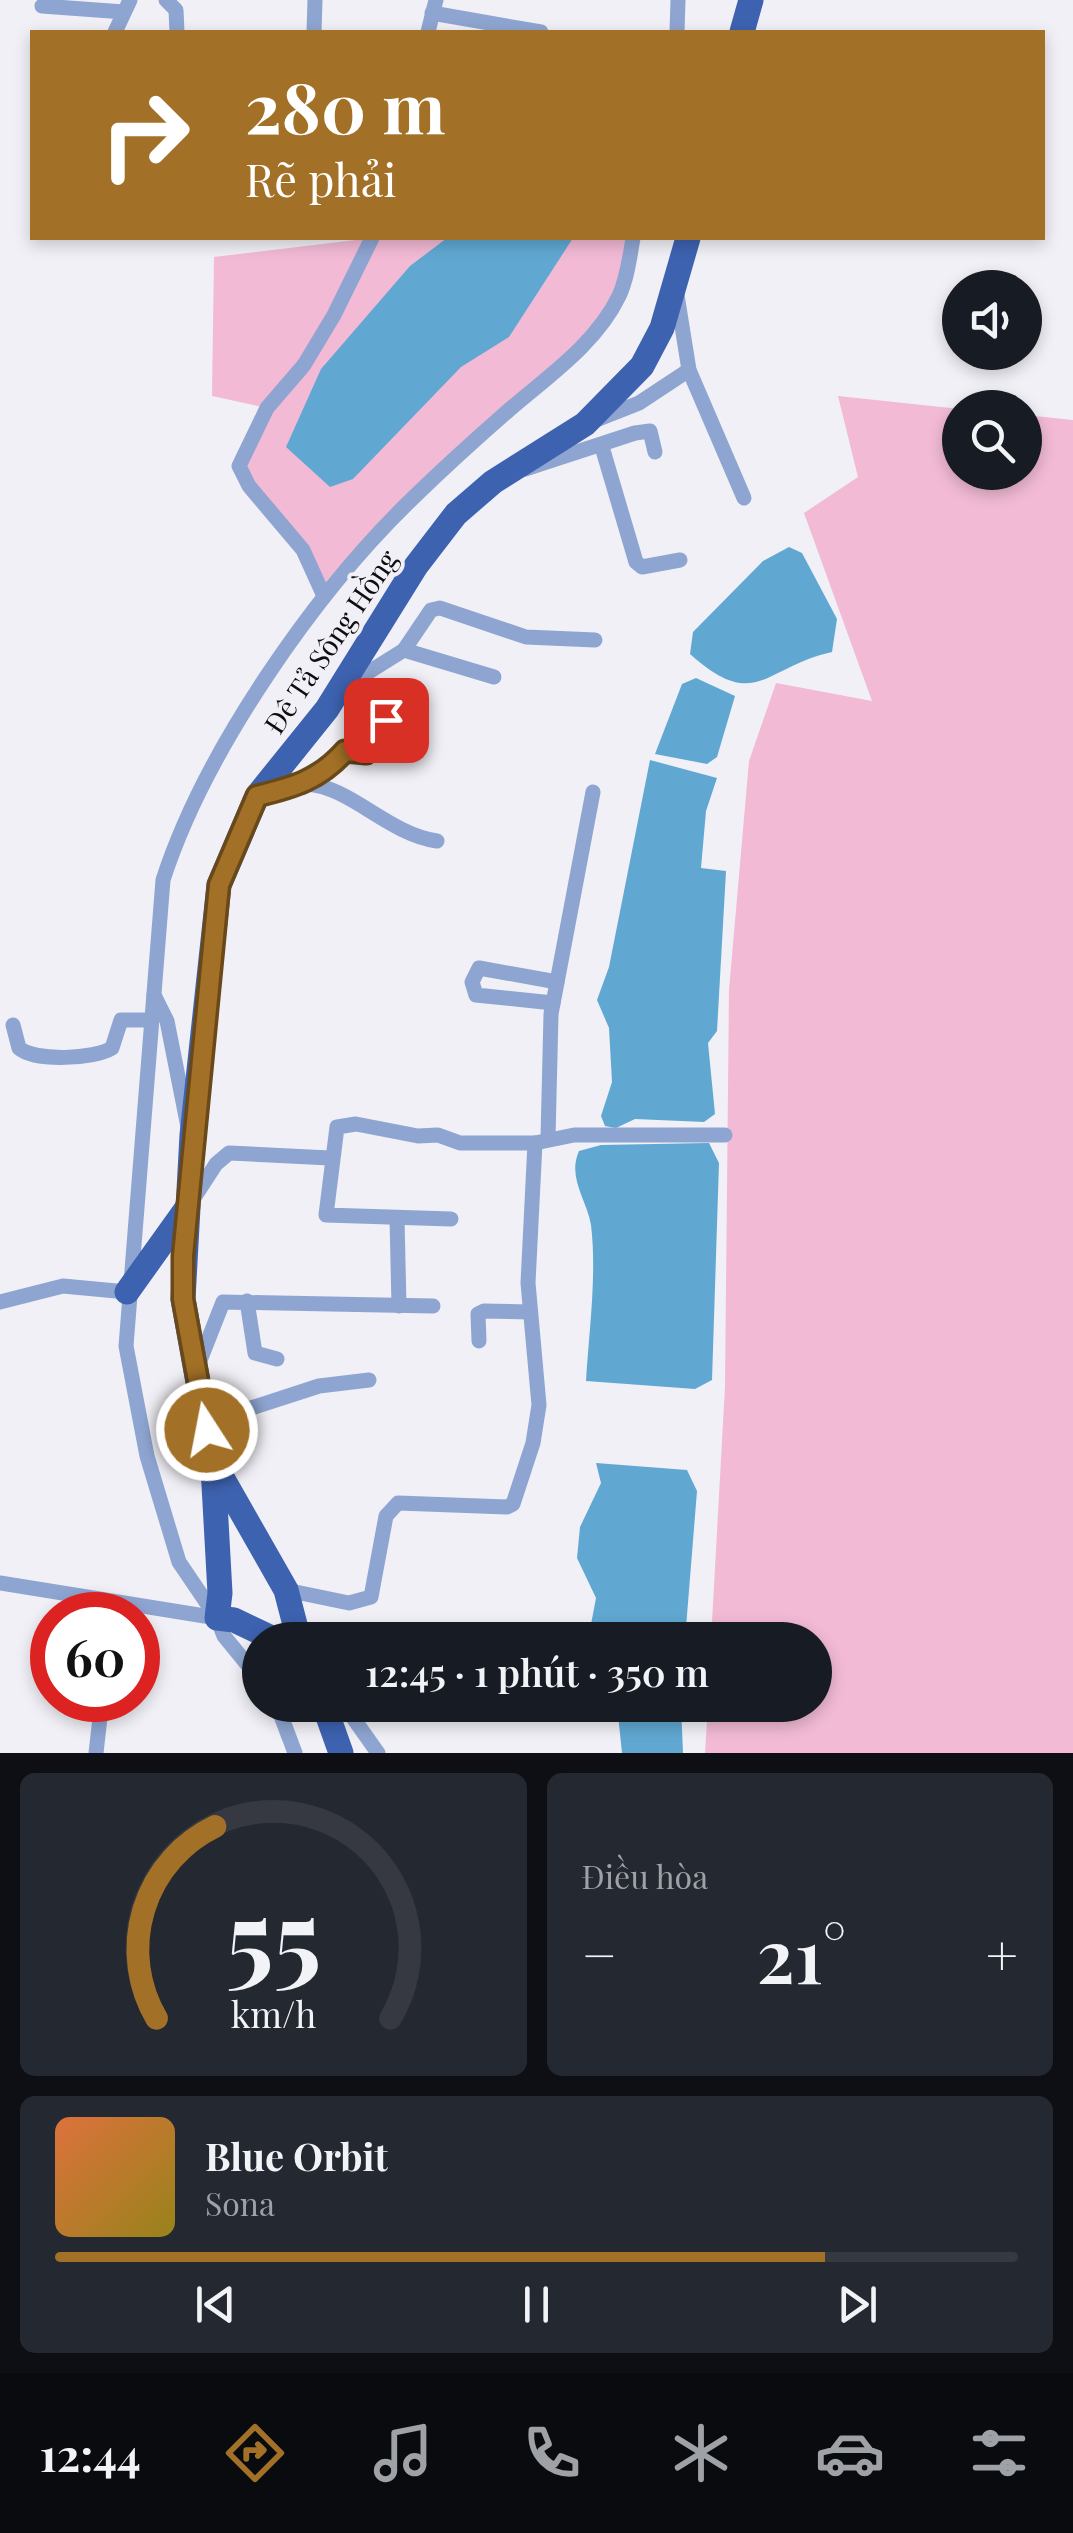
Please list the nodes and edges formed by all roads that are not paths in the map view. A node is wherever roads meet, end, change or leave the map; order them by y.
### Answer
1 (166, 0) edge
2 (315, 0) edge
3 (678, 0) edge
4 (751, 0) edge
5 (42, 6) dead end
6 (127, 6) edge
7 (434, 7) edge
8 (116, 30) edge
9 (178, 30) edge
10 (314, 30) edge
11 (532, 30) edge
12 (677, 30) edge
13 (743, 30) edge
14 (371, 240) edge
15 (632, 240) edge
16 (687, 240) edge
17 (676, 281) junction
18 (690, 370) junction
19 (585, 424) junction
20 (602, 447) junction
21 (655, 452) dead end
22 (511, 471) junction
23 (744, 498) dead end
24 (680, 560) dead end
25 (323, 594) junction
26 (595, 640) dead end
27 (404, 650) junction
28 (494, 677) dead end
29 (337, 693) junction
30 (398, 693) dead end
31 (305, 784) junction
32 (594, 792) dead end
33 (257, 796) junction
34 (437, 841) dead end
35 (557, 982) junction
36 (152, 992) junction
37 (553, 1003) junction
38 (150, 1020) junction
39 (12, 1026) dead end
40 (192, 1134) junction
41 (725, 1135) dead end
42 (541, 1141) junction
43 (330, 1158) junction
44 (187, 1208) junction
45 (397, 1218) junction
46 (451, 1220) dead end
47 (127, 1292) junction
48 (247, 1300) junction
49 (0, 1302) edge
50 (399, 1306) junction
51 (432, 1306) dead end
52 (530, 1312) junction
53 (479, 1341) dead end
54 (276, 1359) dead end
55 (196, 1371) junction
56 (369, 1380) dead end
57 (212, 1460) junction
58 (0, 1583) edge
59 (286, 1590) junction
60 (40, 1592) edge
61 (160, 1613) edge
62 (217, 1618) junction
63 (294, 1622) edge
64 (242, 1624) edge
65 (242, 1658) edge
66 (100, 1722) edge
67 (283, 1722) edge
68 (330, 1722) edge
69 (356, 1722) edge
70 (96, 1753) edge
71 (295, 1753) edge
72 (341, 1753) edge
73 (378, 1753) edge

1 - 9 street
2 - 10 street
3 - 12 street
4 - 13 main road
5 - 6 street
6 - 8 street
7 - 11 street
14 - 25 street
15 - 25 street
16 - 17 main road, Đê Tả Sông Hồng
17 - 18 street
17 - 19 main road, Đê Tả Sông Hồng
18 - 19 street
18 - 23 street
19 - 22 main road, Đê Tả Sông Hồng
20 - 21 street
20 - 22 street
20 - 24 street
22 - 29 main road, Đê Tả Sông Hồng
25 - 36 street
26 - 27 street
27 - 28 street
27 - 29 street
29 - 33 main road, Đê Tả Sông Hồng
30 - 31 street
31 - 33 street
31 - 34 street
32 - 35 street
33 - 40 main road, Đê Tả Sông Hồng
35 - 37 street
35 - 37 street
36 - 38 street
36 - 40 street
37 - 42 street
38 - 39 street
38 - 47 street
40 - 44 main road, Đê Tả Sông Hồng
41 - 42 street
42 - 43 street
42 - 52 street
43 - 44 street
43 - 45 street
44 - 47 main road
44 - 55 main road, Đê Tả Sông Hồng
45 - 46 street
45 - 50 street
47 - 49 street
47 - 62 street
48 - 50 street
48 - 54 street
48 - 55 street
50 - 51 street
52 - 53 street
52 - 59 street
55 - 57 main road, Đê Tả Sông Hồng
56 - 57 street
57 - 59 main road, Đê Tả Sông Hồng
57 - 62 main road
58 - 60 street
59 - 63 main road, Đê Tả Sông Hồng
61 - 62 street
62 - 64 main road
62 - 65 street
66 - 70 street
67 - 71 street
68 - 72 main road
69 - 73 street

